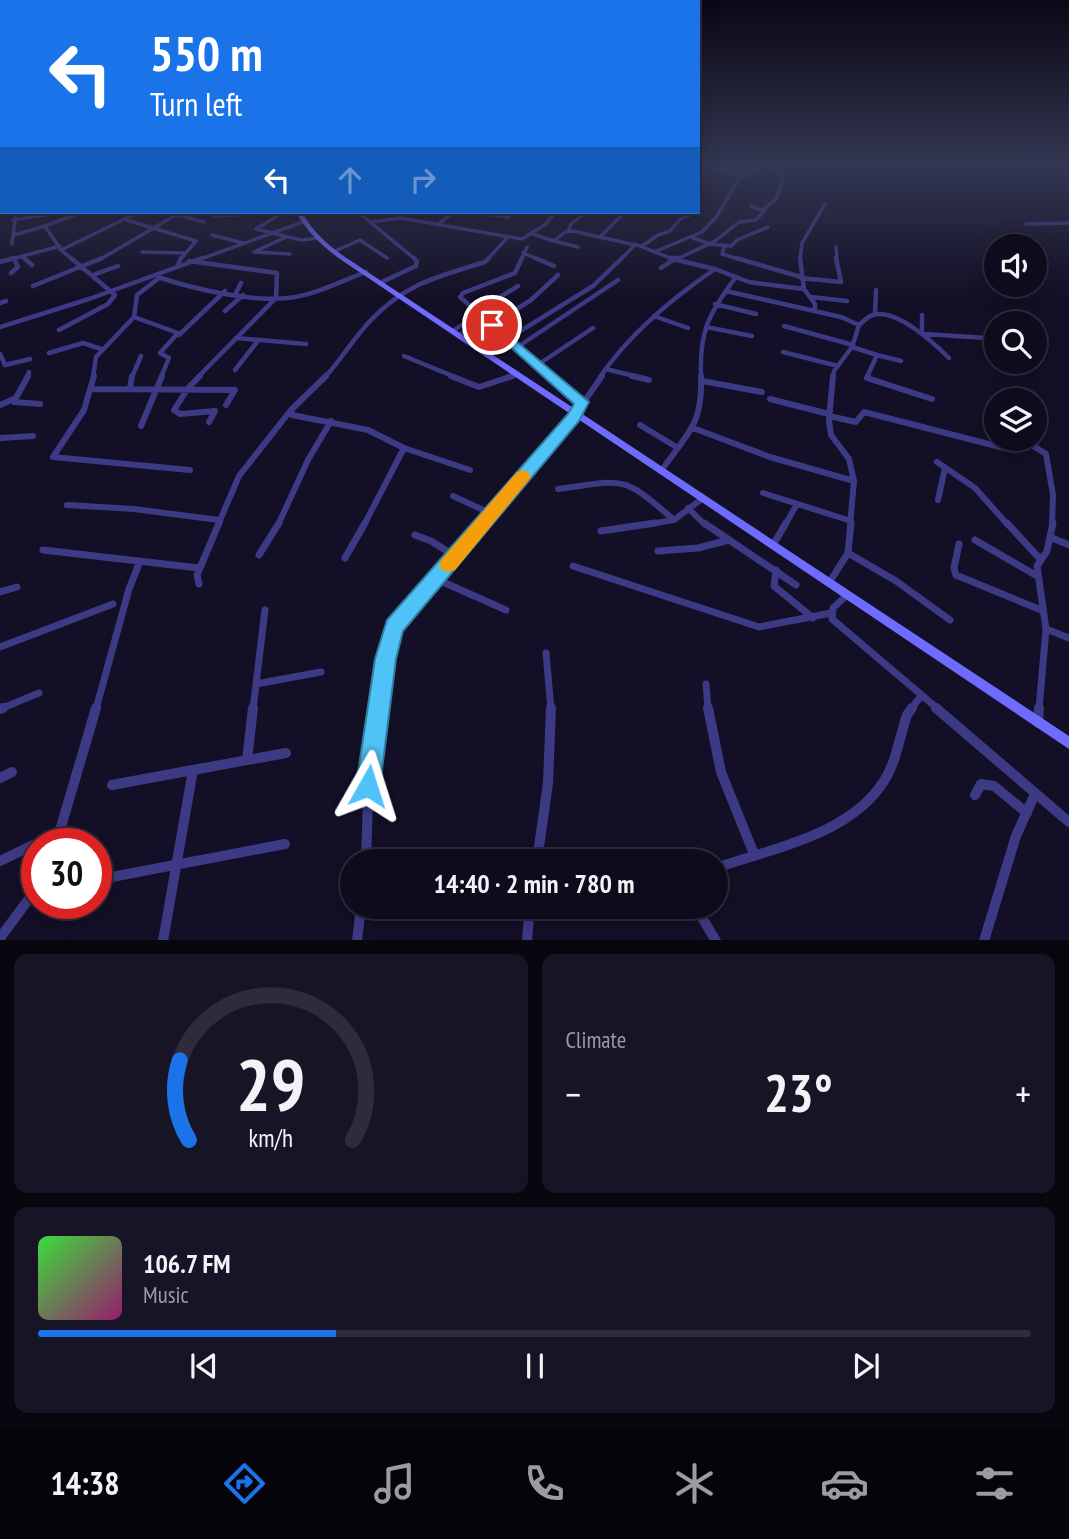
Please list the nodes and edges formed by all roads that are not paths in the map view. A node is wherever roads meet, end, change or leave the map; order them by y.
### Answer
1 (721, 210) edge
2 (762, 210) edge
3 (821, 210) edge
4 (16, 214) edge
5 (51, 214) edge
6 (73, 214) edge
7 (135, 214) edge
8 (177, 214) edge
9 (182, 214) edge
10 (250, 214) edge
11 (282, 214) edge
12 (300, 214) edge
13 (365, 214) edge
14 (398, 214) edge
15 (450, 214) edge
16 (484, 214) edge
17 (553, 214) edge
18 (584, 214) edge
19 (623, 214) edge
20 (690, 214) edge
21 (215, 216) dead end
22 (394, 217) junction
23 (509, 217) dead end
24 (124, 219) junction
25 (13, 220) junction
26 (204, 222) dead end
27 (303, 222) junction
28 (370, 222) junction
29 (1026, 223) dead end
30 (1069, 223) edge
31 (438, 224) junction
32 (45, 226) junction
33 (768, 227) dead end
34 (153, 229) junction
35 (568, 231) junction
36 (272, 233) junction
37 (533, 234) junction
38 (14, 235) junction
39 (212, 235) dead end
40 (286, 237) junction
41 (508, 237) junction
42 (600, 237) junction
43 (318, 238) junction
44 (693, 239) junction
45 (554, 241) junction
46 (243, 243) junction
47 (12, 244) dead end
48 (635, 244) junction
49 (710, 244) junction
50 (642, 246) junction
51 (578, 247) dead end
52 (724, 247) junction
53 (836, 247) dead end
54 (61, 248) junction
55 (335, 251) junction
56 (142, 252) dead end
57 (654, 252) junction
58 (184, 253) junction
59 (290, 254) dead end
60 (23, 257) junction
61 (387, 258) dead end
62 (14, 259) junction
63 (674, 260) junction
64 (189, 261) junction
65 (0, 262) edge
66 (32, 265) dead end
67 (178, 265) junction
68 (118, 266) dead end
69 (554, 266) dead end
70 (83, 268) junction
71 (661, 268) dead end
72 (715, 269) junction
73 (366, 272) junction
74 (11, 273) dead end
75 (93, 275) junction
76 (558, 275) dead end
77 (158, 277) junction
78 (801, 277) junction
79 (735, 278) junction
80 (618, 280) dead end
81 (382, 282) junction
82 (241, 284) dead end
83 (33, 286) dead end
84 (518, 286) dead end
85 (804, 289) junction
86 (113, 290) junction
87 (876, 290) dead end
88 (225, 291) junction
89 (726, 291) junction
90 (236, 293) junction
91 (243, 295) junction
92 (398, 295) junction
93 (811, 297) junction
94 (276, 298) junction
95 (847, 301) dead end
96 (715, 304) junction
97 (473, 309) junction
98 (225, 311) dead end
99 (815, 311) junction
100 (756, 314) dead end
101 (876, 314) junction
102 (922, 315) dead end
103 (654, 316) junction
104 (134, 317) junction
105 (466, 322) dead end
106 (477, 324) dead end
107 (492, 325) junction
108 (859, 325) junction
109 (784, 326) dead end
110 (0, 327) edge
111 (706, 327) junction
112 (593, 328) dead end
113 (688, 328) dead end
114 (59, 330) dead end
115 (456, 333) junction
116 (923, 333) junction
117 (178, 335) junction
118 (752, 336) dead end
119 (236, 338) junction
120 (509, 338) junction
121 (984, 338) edge
122 (257, 342) junction
123 (306, 344) dead end
124 (519, 346) junction
125 (852, 346) junction
126 (101, 349) junction
127 (783, 352) dead end
128 (49, 353) dead end
129 (0, 354) edge
130 (877, 355) junction
131 (141, 356) dead end
132 (404, 356) dead end
133 (949, 358) dead end
134 (30, 359) dead end
135 (901, 361) dead end
136 (539, 364) junction
137 (838, 366) junction
138 (606, 369) junction
139 (235, 370) dead end
140 (29, 372) dead end
141 (517, 374) junction
142 (649, 380) dead end
143 (702, 381) junction
144 (155, 387) junction
145 (130, 388) junction
146 (188, 388) junction
147 (92, 389) junction
148 (762, 391) dead end
149 (770, 399) dead end
150 (932, 399) dead end
151 (14, 402) junction
152 (582, 402) junction
153 (40, 404) dead end
154 (0, 405) edge
155 (226, 405) dead end
156 (291, 410) junction
157 (577, 412) junction
158 (829, 415) junction
159 (331, 421) junction
160 (209, 422) dead end
161 (640, 425) dead end
162 (141, 426) dead end
163 (693, 428) junction
164 (33, 436) dead end
165 (0, 439) edge
166 (984, 443) edge
167 (404, 448) junction
168 (678, 448) junction
169 (1041, 451) edge
170 (937, 461) dead end
171 (945, 468) junction
172 (190, 470) dead end
173 (470, 470) dead end
174 (662, 471) junction
175 (854, 481) junction
176 (558, 489) dead end
177 (764, 493) dead end
178 (453, 496) dead end
179 (703, 498) junction
180 (938, 500) dead end
181 (797, 504) junction
182 (67, 505) dead end
183 (688, 508) junction
184 (492, 514) junction
185 (219, 520) junction
186 (674, 520) junction
187 (851, 521) junction
188 (601, 531) dead end
189 (415, 535) dead end
190 (1050, 537) junction
191 (729, 540) junction
192 (975, 540) dead end
193 (959, 544) dead end
194 (773, 545) junction
195 (1069, 545) edge
196 (43, 550) dead end
197 (658, 551) dead end
198 (848, 553) junction
199 (259, 555) dead end
200 (455, 556) junction
201 (345, 558) dead end
202 (1040, 559) junction
203 (140, 561) junction
204 (573, 566) dead end
205 (199, 568) junction
206 (776, 570) junction
207 (1038, 576) junction
208 (436, 579) junction
209 (829, 583) junction
210 (199, 584) dead end
211 (796, 585) dead end
212 (17, 587) dead end
213 (0, 592) edge
214 (846, 596) junction
215 (113, 604) dead end
216 (265, 610) dead end
217 (506, 610) dead end
218 (1041, 610) junction
219 (831, 612) junction
220 (813, 618) junction
221 (950, 620) dead end
222 (1046, 629) junction
223 (1069, 638) edge
224 (0, 647) edge
225 (546, 653) dead end
226 (321, 672) dead end
227 (256, 684) junction
228 (706, 684) dead end
229 (40, 693) dead end
230 (921, 696) junction
231 (0, 709) edge
232 (1038, 723) junction
233 (1069, 744) edge
234 (286, 753) dead end
235 (247, 760) junction
236 (193, 770) junction
237 (12, 772) dead end
238 (0, 778) edge
239 (112, 785) dead end
240 (1035, 794) junction
241 (975, 795) dead end
242 (1027, 813) junction
243 (1069, 821) edge
244 (61, 828) edge
245 (285, 844) dead end
246 (366, 849) edge
247 (539, 849) edge
248 (21, 851) edge
249 (754, 854) junction
250 (0, 861) edge
251 (177, 864) junction
252 (728, 864) edge
253 (112, 877) edge
254 (21, 910) edge
255 (360, 919) edge
256 (529, 919) edge
257 (703, 919) edge
258 (0, 938) edge
259 (163, 940) edge
260 (357, 940) edge
261 (527, 940) edge
262 (716, 940) edge
263 (984, 940) edge

1 - 44 street
2 - 49 street
3 - 78 street
4 - 25 street
5 - 25 street
6 - 32 street
7 - 24 street
8 - 34 street
9 - 26 street
10 - 21 street
11 - 36 street
12 - 27 street
13 - 28 street
14 - 22 street
15 - 31 street
16 - 23 street
17 - 37 street
18 - 35 street
19 - 42 street
20 - 50 street
22 - 28 street
22 - 31 street
24 - 34 street
24 - 54 street
25 - 38 street
27 - 36 street
27 - 43 street
28 - 81 street
29 - 30 street
31 - 41 street
32 - 38 street
32 - 54 street
33 - 52 street
34 - 58 street
34 - 70 street
35 - 42 street
35 - 45 street
36 - 40 street
36 - 46 street
37 - 41 street
37 - 45 street
38 - 47 street
39 - 46 street
40 - 43 street
40 - 59 street
41 - 92 street
42 - 48 street
43 - 55 street
44 - 49 street
44 - 57 street
45 - 51 street
46 - 64 street
48 - 50 street
48 - 120 street
49 - 52 street
49 - 63 street
50 - 57 street
52 - 78 street
53 - 78 street
54 - 60 street
54 - 70 street
55 - 61 street
55 - 73 street
56 - 58 street
57 - 63 street
58 - 67 street
60 - 62 street
60 - 66 street
62 - 65 street
62 - 74 street
63 - 71 street
63 - 72 street
64 - 67 street
64 - 94 street
67 - 77 street
68 - 75 street
69 - 97 street
70 - 75 street
70 - 83 street
72 - 79 street
72 - 103 street
73 - 81 street
73 - 94 street
75 - 86 street
76 - 107 street
77 - 86 street
77 - 88 street
77 - 104 street
78 - 85 street
79 - 85 street
79 - 89 street
80 - 124 street
81 - 92 street
82 - 90 street
84 - 97 street
85 - 93 street
86 - 110 street
86 - 114 street
87 - 101 street
88 - 90 street
88 - 117 street
89 - 96 street
89 - 99 street
90 - 91 street
91 - 94 street
91 - 98 street
92 - 115 street
92 - 156 street
93 - 95 street
93 - 99 street
94 - 119 street
96 - 100 street
96 - 111 street
97 - 107 street
99 - 108 street
101 - 108 street
101 - 116 street
102 - 116 street
103 - 113 street
103 - 138 street
104 - 117 street
104 - 126 street
105 - 115 street
106 - 115 street
107 - 120 street
108 - 125 street
109 - 125 street
111 - 118 street
111 - 143 street
112 - 136 street
115 - 141 street
116 - 121 street
116 - 133 street
117 - 144 street
119 - 122 street
119 - 146 street
120 - 124 street
122 - 123 street
122 - 139 street
124 - 136 street
125 - 130 street
125 - 137 street
126 - 128 street
126 - 147 street
127 - 137 street
129 - 134 street
130 - 135 street
130 - 150 street
131 - 145 street
132 - 141 street
136 - 152 street
137 - 158 street
138 - 142 street
138 - 152 street
140 - 151 street
141 - 157 street
143 - 148 street
143 - 163 street
144 - 145 street
144 - 146 street
144 - 162 street
145 - 147 street
146 - 155 street
146 - 160 street
147 - 172 street
149 - 158 street
151 - 153 street
151 - 154 street
152 - 157 street
156 - 159 street
156 - 185 street
157 - 174 street
157 - 184 street
158 - 166 street
158 - 175 street
159 - 167 street
159 - 199 street
161 - 168 street
163 - 168 street
163 - 175 street
164 - 165 street
167 - 173 street
167 - 201 street
168 - 174 street
169 - 190 street
170 - 171 street
171 - 180 street
171 - 202 street
174 - 179 street
175 - 187 street
176 - 186 street
177 - 181 street
178 - 184 street
179 - 183 street
179 - 194 street
181 - 187 street
181 - 194 street
182 - 185 street
183 - 186 street
183 - 191 street
184 - 200 street
185 - 205 street
186 - 188 street
187 - 198 street
189 - 200 street
190 - 195 street
190 - 202 street
191 - 197 street
191 - 206 street
192 - 207 street
193 - 218 street
194 - 209 street
196 - 203 street
198 - 209 street
198 - 221 street
200 - 208 street
202 - 207 street
203 - 205 street
203 - 244 street
204 - 220 street
205 - 210 street
206 - 211 street
206 - 220 street
207 - 218 street
208 - 217 street
208 - 246 street
209 - 214 street
212 - 213 street
214 - 219 street
214 - 232 street
215 - 224 street
216 - 227 street
218 - 222 street
219 - 220 street
219 - 230 street
222 - 223 street
222 - 232 street
225 - 247 street
226 - 227 street
227 - 235 street
228 - 249 street
229 - 231 street
230 - 240 street
230 - 249 street
232 - 233 street
234 - 235 street
235 - 236 street
236 - 239 street
236 - 251 street
237 - 238 street
240 - 242 street
240 - 243 street
241 - 242 street
242 - 263 street
245 - 251 street
248 - 250 street
249 - 252 street
251 - 253 street
251 - 259 street
254 - 258 street
255 - 260 street
256 - 261 street
257 - 262 street

